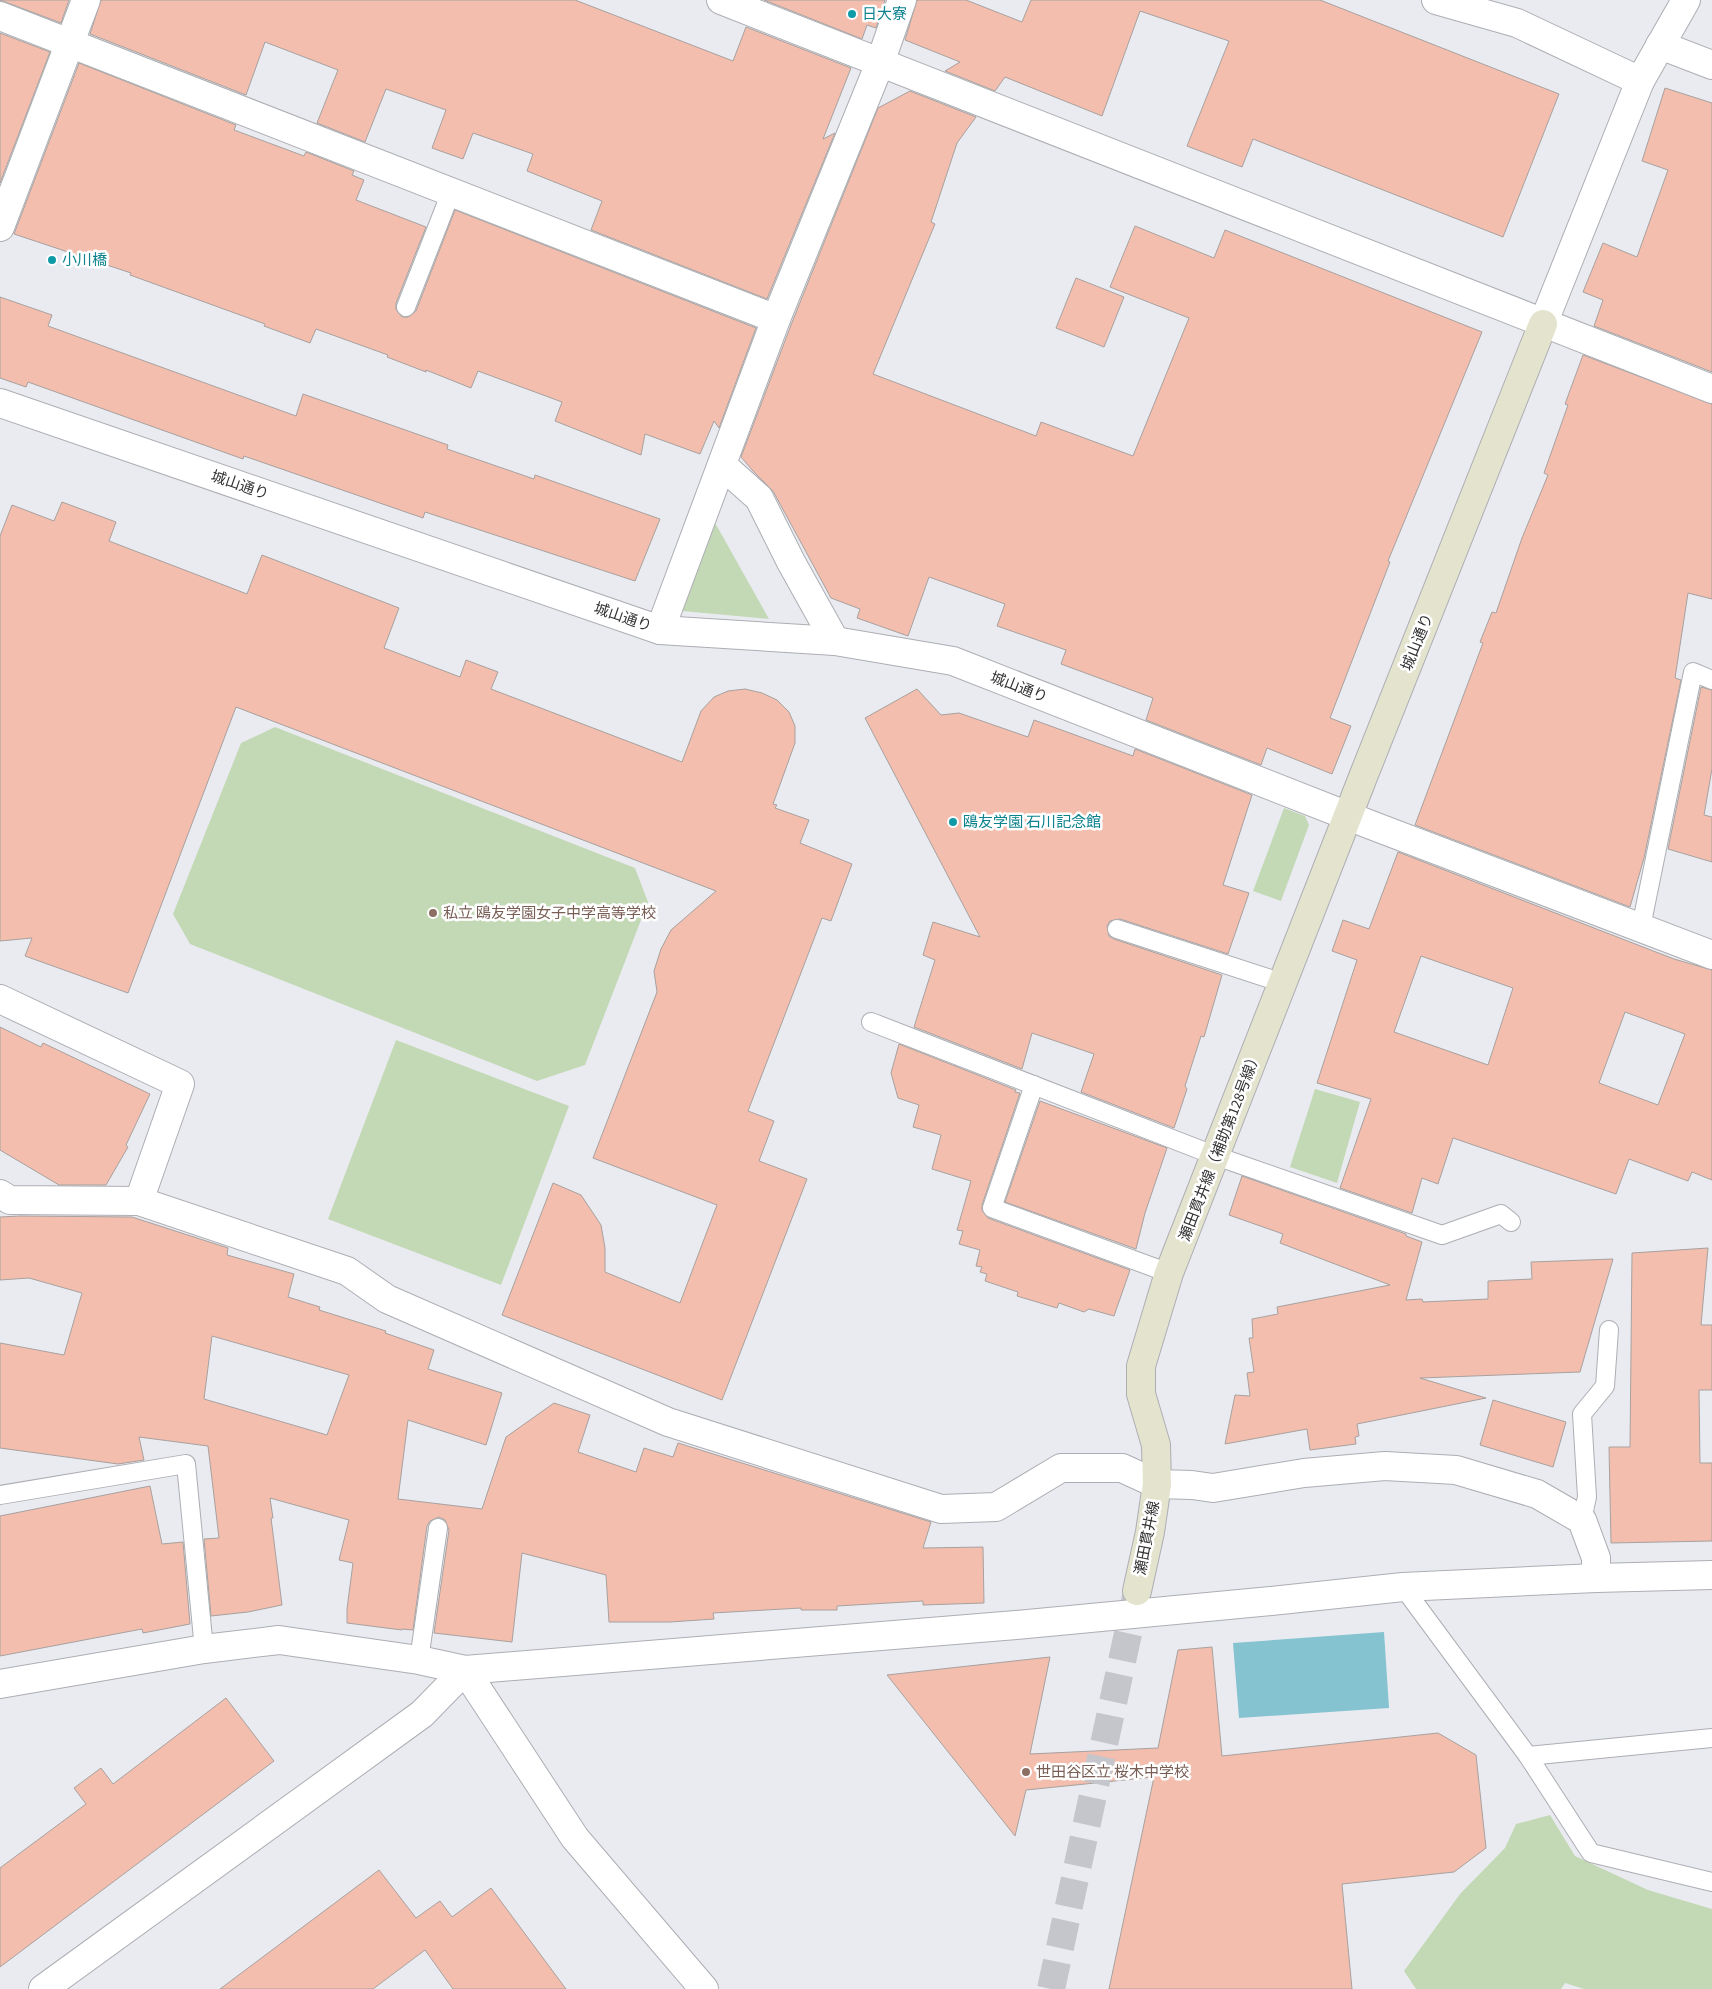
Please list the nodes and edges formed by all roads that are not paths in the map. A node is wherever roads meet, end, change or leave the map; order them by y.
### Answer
1 (86, 0) edge
2 (721, 0) edge
3 (902, 0) edge
4 (1436, 0) edge
5 (1686, 0) edge
6 (0, 16) edge
7 (69, 44) junction
8 (1660, 45) junction
9 (880, 63) junction
10 (1712, 65) edge
11 (1640, 81) junction
12 (451, 192) junction
13 (0, 226) edge
14 (406, 307) dead end
15 (776, 319) junction
16 (1544, 324) junction
17 (1712, 389) edge
18 (0, 403) edge
19 (722, 465) junction
20 (660, 630) junction
21 (835, 641) junction
22 (1712, 680) edge
23 (1348, 816) junction
24 (1640, 927) junction
25 (1117, 929) dead end
26 (1712, 955) edge
27 (1283, 983) junction
28 (0, 999) edge
29 (871, 1022) dead end
30 (1034, 1085) junction
31 (1216, 1156) junction
32 (0, 1194) edge
33 (139, 1201) junction
34 (1511, 1222) dead end
35 (1169, 1272) junction
36 (1609, 1330) dead end
37 (1157, 1484) junction
38 (0, 1495) edge
39 (1582, 1520) junction
40 (438, 1528) dead end
41 (1712, 1575) edge
42 (1596, 1578) junction
43 (1403, 1587) junction
44 (1137, 1591) tunnel mouth
45 (204, 1649) junction
46 (419, 1660) junction
47 (465, 1670) junction
48 (0, 1684) edge
49 (1712, 1738) edge
50 (1528, 1756) junction
51 (1712, 1882) edge
52 (43, 1989) edge
53 (704, 1989) edge

1 - 7 street
2 - 9 street
3 - 9 street
4 - 11 street
5 - 8 street
6 - 7 street
7 - 12 street
7 - 13 street
8 - 10 street
8 - 11 street
9 - 15 street
9 - 16 street
11 - 16 street
12 - 14 lane
12 - 15 street
15 - 19 street
16 - 17 street
16 - 23 main road, 城山通り
18 - 20 street, 城山通り
19 - 20 street
19 - 21 street
20 - 21 street, 城山通り
21 - 23 street, 城山通り
22 - 24 lane
23 - 24 street
23 - 27 main road, 瀬田貫井線（補助第128号線）
24 - 26 street
25 - 27 lane
27 - 31 main road, 瀬田貫井線（補助第128号線）
28 - 33 street
29 - 30 lane
30 - 31 lane
30 - 35 lane
31 - 34 lane
31 - 35 main road, 瀬田貫井線（補助第128号線）
32 - 33 street
33 - 37 street
35 - 37 main road, 瀬田貫井線（補助第128号線）
36 - 39 lane
37 - 39 street
37 - 44 main road, 瀬田貫井線
38 - 45 lane
39 - 42 street
40 - 46 lane
41 - 42 street
42 - 43 street
43 - 47 street
43 - 50 lane
45 - 46 street
45 - 48 street
46 - 47 street
47 - 52 street
47 - 53 street
49 - 50 lane
50 - 51 lane

